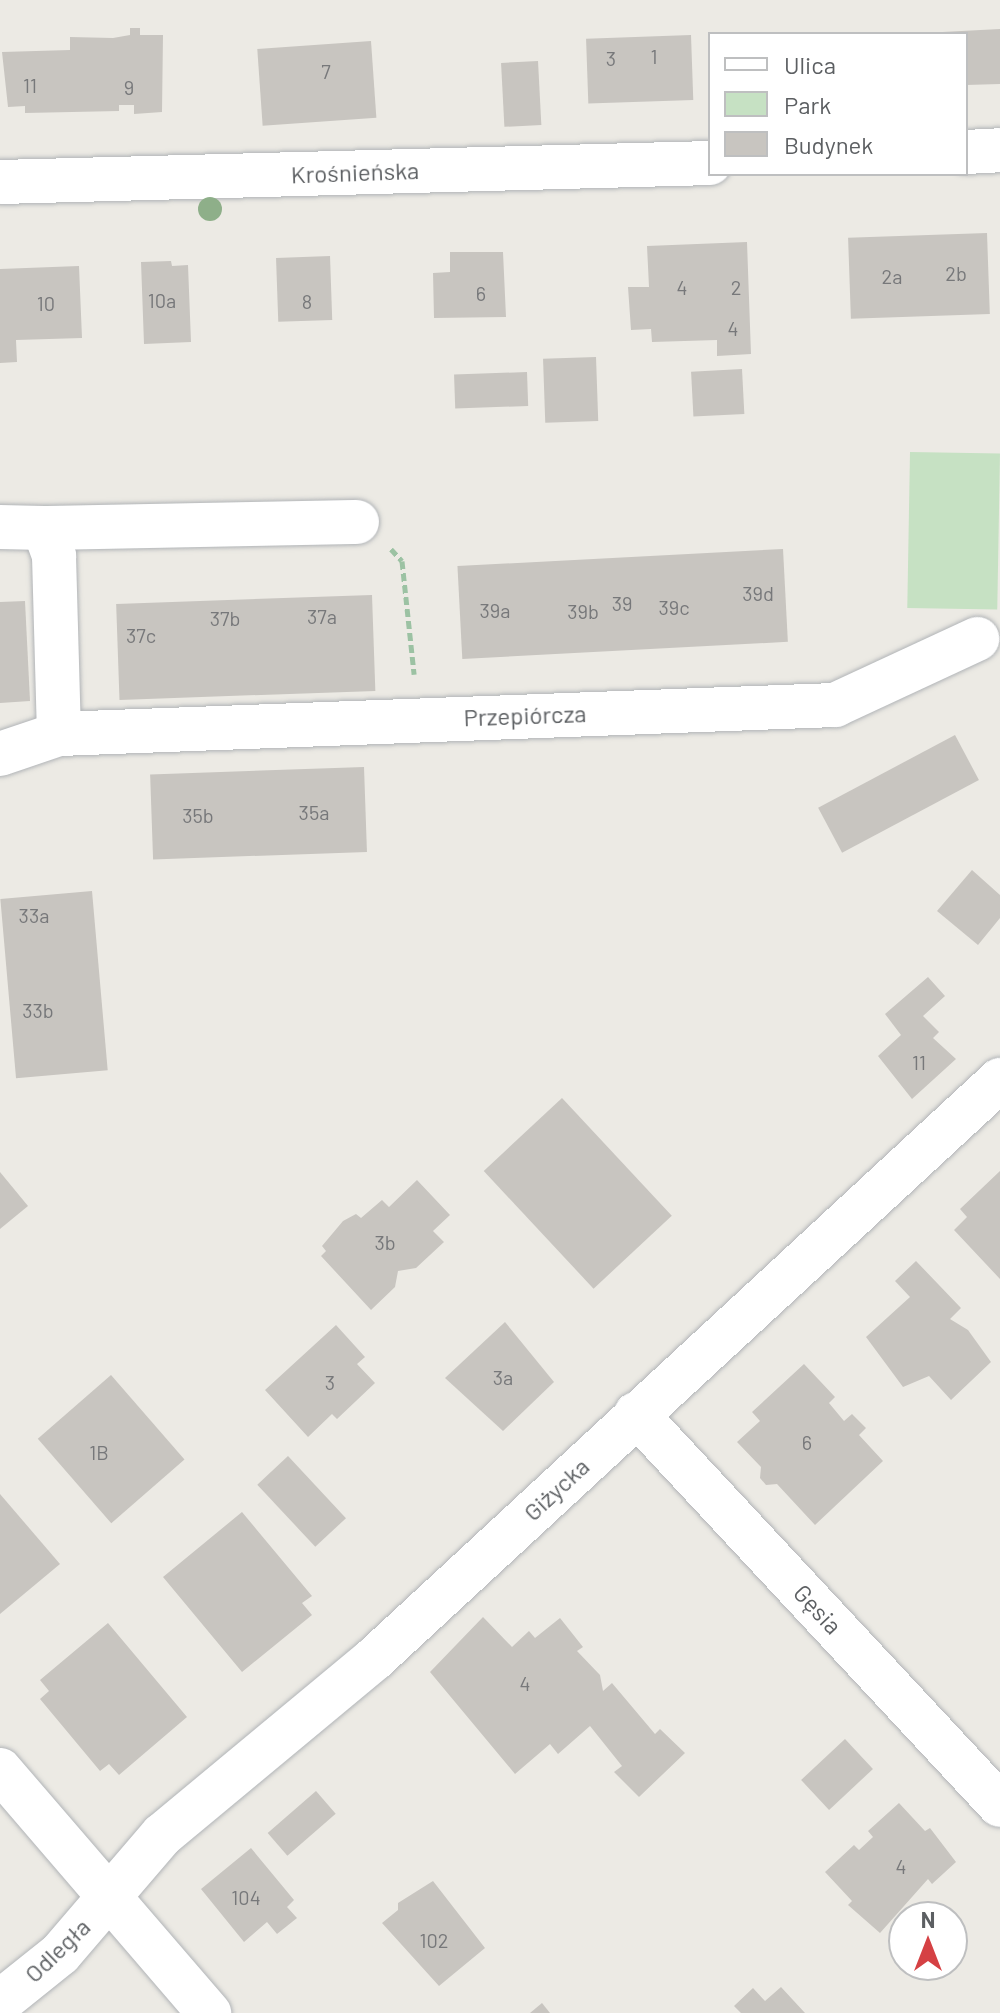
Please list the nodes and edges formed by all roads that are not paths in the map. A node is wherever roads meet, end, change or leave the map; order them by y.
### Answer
1 (1000, 150) edge
2 (968, 152) edge
3 (708, 163) edge
4 (0, 182) edge
5 (357, 522) dead end
6 (0, 527) edge
7 (44, 528) junction
8 (977, 639) dead end
9 (59, 734) junction
10 (0, 754) edge
11 (1000, 1080) edge
12 (636, 1414) junction
13 (0, 1770) edge
14 (1000, 1805) edge
15 (111, 1894) junction
16 (0, 2002) edge
17 (209, 2013) edge

1 - 2 street
3 - 4 street, Krośnieńska
5 - 7 street
6 - 7 street
7 - 9 street
8 - 9 street, Przepiórcza
9 - 10 street, Przepiórcza
11 - 12 street, Giżycka
12 - 14 street, Gęsia
12 - 15 street, Giżycka
13 - 15 street
15 - 16 street, Odległa
15 - 17 street

